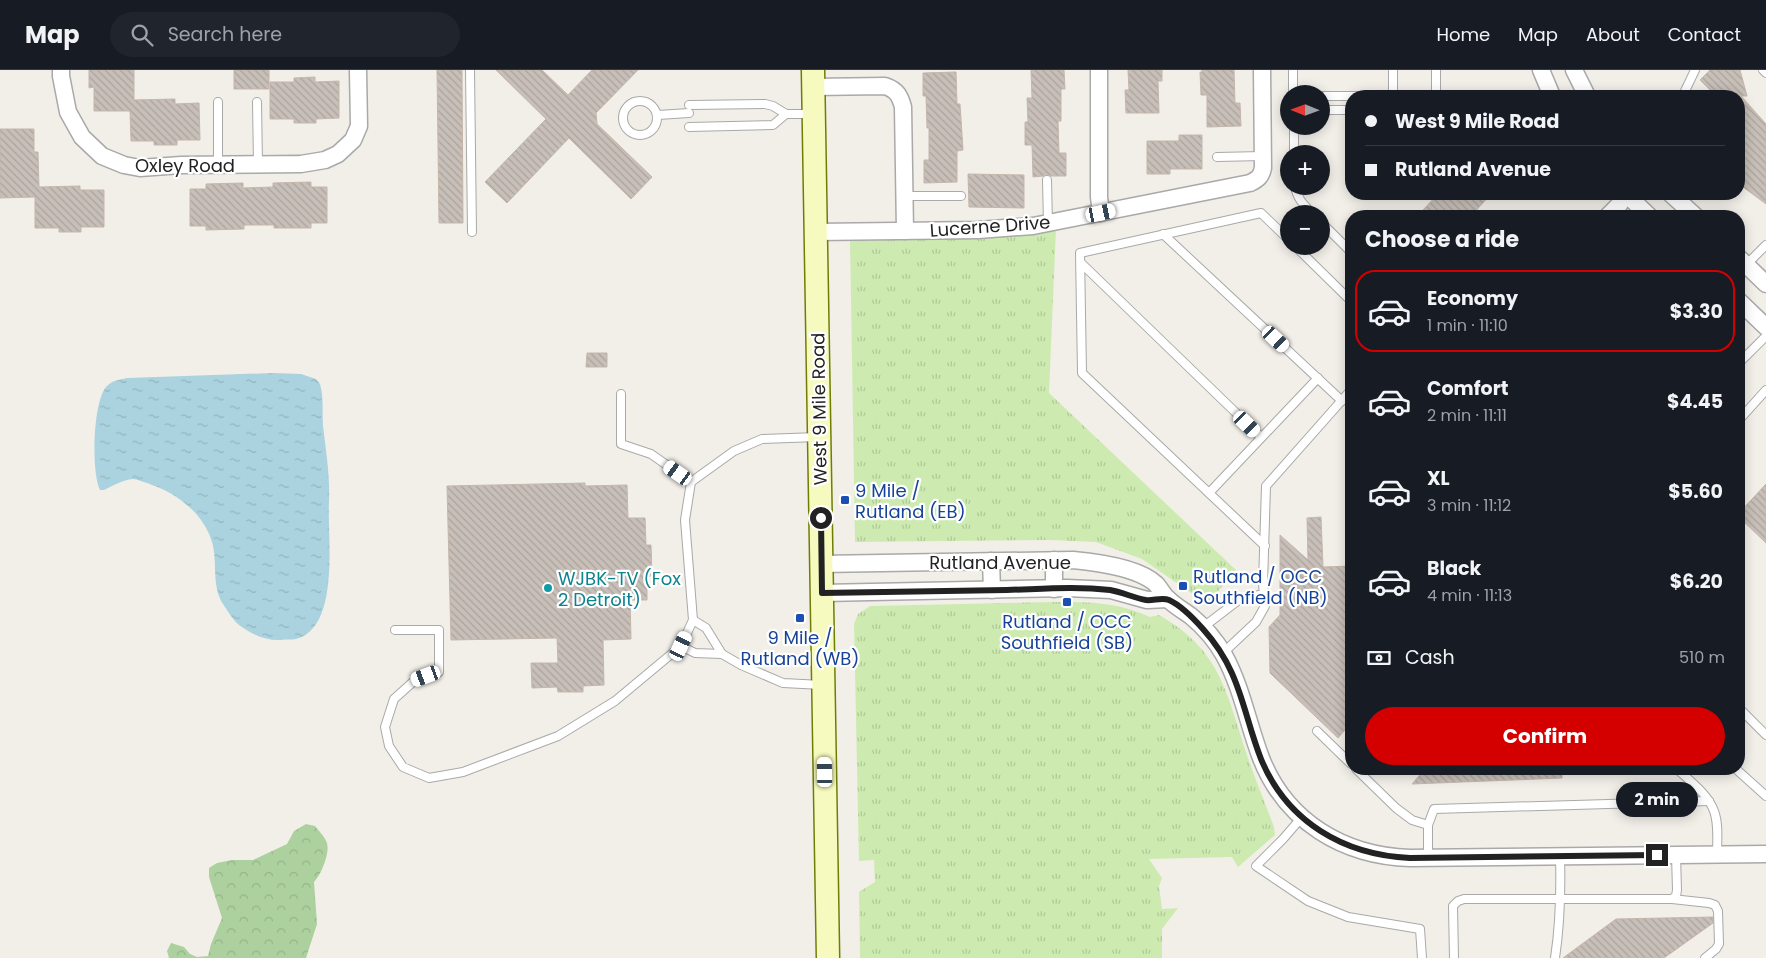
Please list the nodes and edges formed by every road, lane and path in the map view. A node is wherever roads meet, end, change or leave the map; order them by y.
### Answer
1 (62, 70) edge
2 (358, 70) edge
3 (470, 70) edge
4 (1099, 70) edge
5 (1262, 70) edge
6 (1293, 70) edge
7 (1392, 70) edge
8 (1436, 70) edge
9 (1541, 70) edge
10 (1574, 70) edge
11 (1695, 70) edge
12 (1762, 70) edge
13 (1766, 73) edge
14 (813, 78) edge
15 (1294, 85) edge
16 (1393, 90) edge
17 (1436, 90) edge
18 (1549, 90) edge
19 (1584, 90) edge
20 (1685, 90) edge
21 (1330, 96) edge
22 (1345, 96) edge
23 (218, 102) dead end
24 (258, 102) dead end
25 (1330, 110) edge
26 (1345, 110) edge
27 (786, 114) junction
28 (814, 114) junction
29 (658, 115) junction
30 (689, 127) dead end
31 (1263, 156) junction
32 (1217, 157) dead end
33 (218, 165) junction
34 (258, 165) junction
35 (1047, 180) dead end
36 (1296, 195) edge
37 (904, 196) junction
38 (961, 196) dead end
39 (1622, 200) edge
40 (1632, 200) edge
41 (1679, 200) edge
42 (1304, 205) edge
43 (1614, 210) edge
44 (1643, 210) edge
45 (1689, 210) edge
46 (1101, 213) junction
47 (1048, 224) junction
48 (905, 231) junction
49 (1280, 231) edge
50 (1330, 231) edge
51 (472, 232) dead end
52 (816, 232) junction
53 (1163, 234) junction
54 (1766, 244) edge
55 (1345, 246) edge
56 (1304, 255) edge
57 (1745, 259) edge
58 (1080, 263) junction
59 (1745, 264) edge
60 (1766, 284) edge
61 (1345, 295) edge
62 (1745, 307) edge
63 (1766, 327) edge
64 (1766, 336) edge
65 (1745, 357) edge
66 (1318, 378) junction
67 (1766, 390) edge
68 (620, 394) dead end
69 (1345, 397) edge
70 (1342, 401) junction
71 (1745, 413) edge
72 (820, 437) junction
73 (1261, 438) junction
74 (691, 482) junction
75 (1209, 493) junction
76 (1265, 546) junction
77 (1054, 560) junction
78 (991, 561) junction
79 (821, 564) junction
80 (1054, 589) junction
81 (992, 590) junction
82 (822, 593) junction
83 (1264, 594) junction
84 (1168, 599) junction
85 (693, 620) junction
86 (1202, 628) junction
87 (395, 630) dead end
88 (681, 646) junction
89 (1223, 653) junction
90 (722, 654) junction
91 (824, 685) junction
92 (1745, 714) edge
93 (1317, 731) dead end
94 (1766, 735) edge
95 (1345, 758) edge
96 (1362, 775) edge
97 (1683, 775) edge
98 (1743, 775) edge
99 (1766, 784) edge
100 (1763, 793) edge
101 (1709, 801) junction
102 (1302, 817) junction
103 (1428, 825) junction
104 (1766, 854) edge
105 (1676, 855) junction
106 (1717, 855) junction
107 (1560, 857) junction
108 (1428, 858) junction
109 (1672, 899) junction
110 (1560, 900) junction
111 (828, 958) edge
112 (1422, 958) edge
113 (1454, 958) edge
114 (1555, 958) edge
115 (1705, 958) edge

1 - 33 street, Oxley Road
2 - 34 street, Oxley Road
3 - 51 lane
4 - 46 street
5 - 31 street, Lucerne Drive
6 - 15 lane
7 - 16 lane
8 - 17 lane
9 - 18 street
10 - 19 street
11 - 20 lane
12 - 13 lane
14 - 28 main road, West 9 Mile Road
14 - 37 street
21 - 22 lane
23 - 33 lane
24 - 34 lane
25 - 26 lane
27 - 28 lane
27 - 29 lane
27 - 30 lane
28 - 52 main road, West 9 Mile Road
29 - 29 lane
31 - 32 lane
31 - 46 street, Lucerne Drive
33 - 34 street, Oxley Road
35 - 47 lane
36 - 42 lane
37 - 38 lane
37 - 48 street
39 - 43 street
40 - 44 street
41 - 45 street
46 - 47 street, Lucerne Drive
47 - 48 street, Lucerne Drive
48 - 52 street, Lucerne Drive
49 - 53 lane
50 - 55 lane
52 - 72 main road, West 9 Mile Road
53 - 58 lane
53 - 66 lane
54 - 57 lane
56 - 61 lane
58 - 73 lane
58 - 75 lane
59 - 60 street
62 - 63 street
64 - 65 lane
66 - 70 lane
66 - 73 lane
67 - 71 lane
68 - 74 lane
69 - 70 lane
70 - 76 lane
72 - 74 lane
72 - 79 main road, West 9 Mile Road
73 - 75 lane
74 - 85 lane
75 - 76 lane
76 - 83 lane
77 - 78 street, Rutland Avenue
77 - 80 street
77 - 84 street, Rutland Avenue
78 - 79 street, Rutland Avenue
78 - 81 street
79 - 82 main road, West 9 Mile Road
80 - 81 street, Rutland Avenue
80 - 84 street, Rutland Avenue
81 - 82 street, Rutland Avenue
82 - 91 main road, West 9 Mile Road
83 - 86 lane
83 - 89 lane
84 - 86 street, Rutland Avenue
85 - 88 lane
85 - 90 lane
86 - 89 street, Rutland Avenue
87 - 88 lane
88 - 90 lane
89 - 102 street, Rutland Avenue
90 - 91 lane
91 - 111 main road, West 9 Mile Road
92 - 94 lane
93 - 95 lane
96 - 103 lane
97 - 101 lane
98 - 100 lane
99 - 100 lane
101 - 103 lane
101 - 106 lane
102 - 108 street, Rutland Avenue
102 - 112 lane
103 - 108 lane
104 - 106 street, Rutland Avenue
105 - 106 street, Rutland Avenue
105 - 107 street, Rutland Avenue
105 - 109 lane
107 - 108 street, Rutland Avenue
107 - 110 lane
109 - 110 lane
109 - 115 lane
110 - 113 lane
110 - 114 lane

